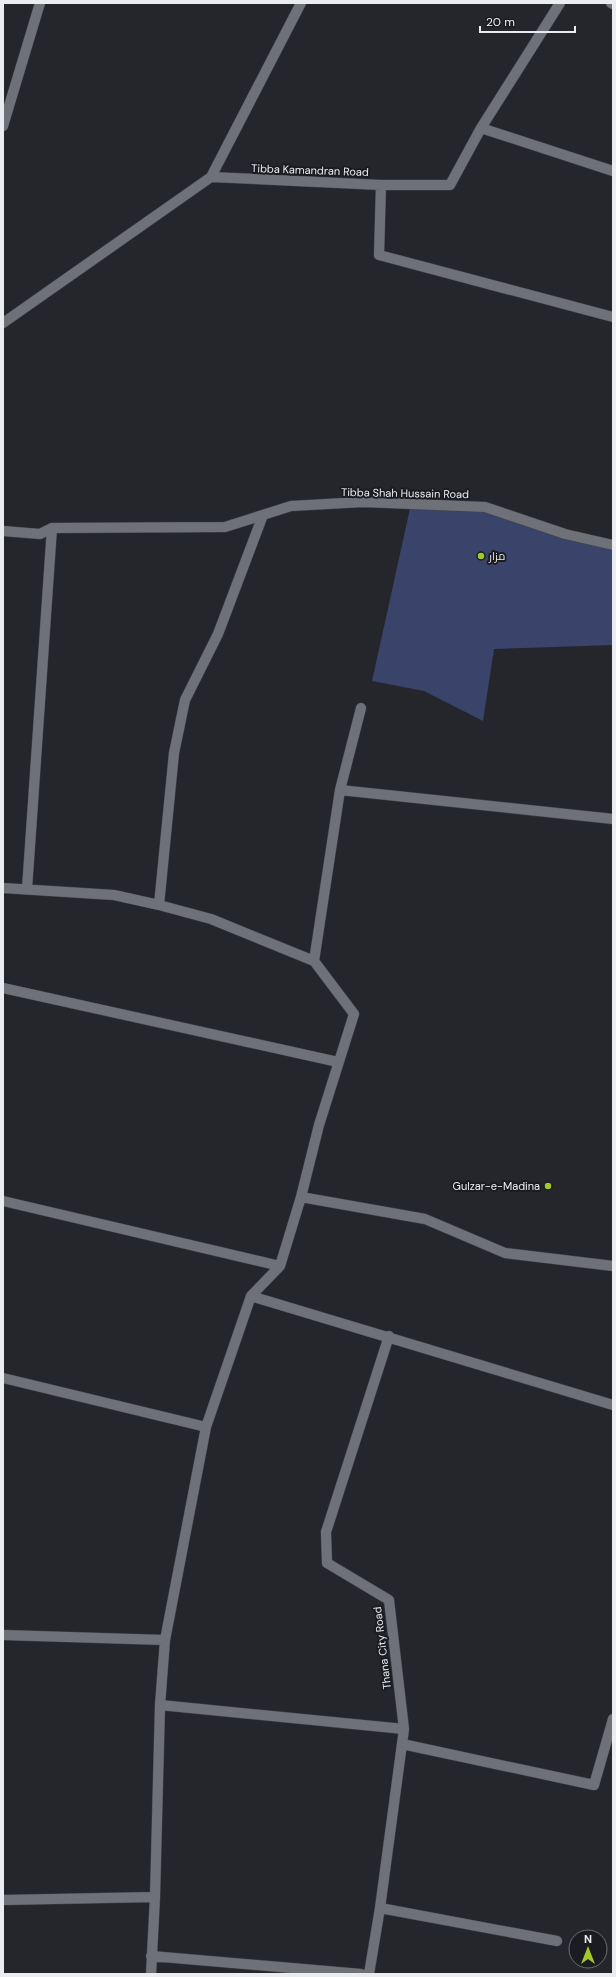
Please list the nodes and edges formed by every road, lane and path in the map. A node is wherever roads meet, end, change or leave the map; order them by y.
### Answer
1 (40, 3) edge
2 (301, 3) edge
3 (560, 3) edge
4 (3, 126) edge
5 (481, 128) junction
6 (613, 170) edge
7 (211, 177) junction
8 (381, 185) junction
9 (613, 317) edge
10 (3, 323) edge
11 (263, 515) junction
12 (52, 528) junction
13 (3, 531) edge
14 (613, 545) edge
15 (361, 708) dead end
16 (340, 790) junction
17 (613, 819) edge
18 (3, 888) edge
19 (27, 890) junction
20 (159, 905) junction
21 (314, 961) junction
22 (3, 988) edge
23 (338, 1062) junction
24 (301, 1196) junction
25 (3, 1200) edge
26 (280, 1266) junction
27 (613, 1266) edge
28 (251, 1296) junction
29 (389, 1336) junction
30 (3, 1378) edge
31 (613, 1405) edge
32 (206, 1427) junction
33 (3, 1635) edge
34 (165, 1640) junction
35 (160, 1705) junction
36 (613, 1719) edge
37 (404, 1730) junction
38 (402, 1744) junction
39 (155, 1897) junction
40 (3, 1900) edge
41 (380, 1908) junction
42 (557, 1941) dead end
43 (151, 1956) junction
44 (151, 1974) edge
45 (361, 1974) edge
46 (369, 1974) edge

1 - 4 street
2 - 7 street
3 - 5 street, Tibba Kamandran Road
5 - 6 street
5 - 8 street, Tibba Kamandran Road
7 - 8 street, Tibba Kamandran Road
7 - 10 street
8 - 9 street
11 - 12 street, Tibba Shah Hussain Road
11 - 14 street, Tibba Shah Hussain Road
11 - 20 street
12 - 13 street, Tibba Shah Hussain Road
12 - 19 street
15 - 16 street
16 - 17 street
16 - 21 street
18 - 19 street
19 - 20 street
20 - 21 street
21 - 23 street
22 - 23 street
23 - 24 street
24 - 26 street
24 - 27 street
25 - 26 street
26 - 28 street
28 - 29 street
28 - 32 street
29 - 31 street
29 - 37 street, Thana City Road
30 - 32 street
32 - 34 street
33 - 34 street
34 - 35 street
35 - 37 street
35 - 39 street
36 - 38 street
37 - 38 street, Thana City Road
38 - 41 street, Thana City Road
39 - 40 street
39 - 43 street
41 - 42 street
41 - 46 street, Thana City Road
43 - 44 street
43 - 45 street

